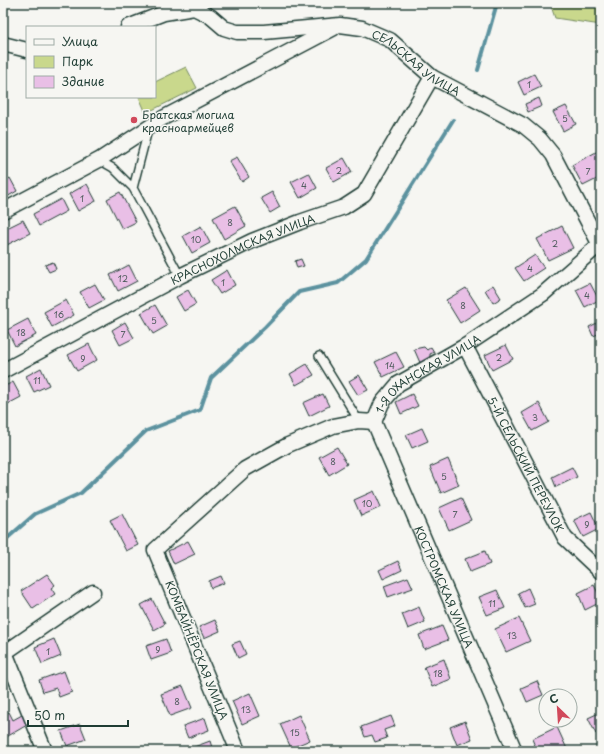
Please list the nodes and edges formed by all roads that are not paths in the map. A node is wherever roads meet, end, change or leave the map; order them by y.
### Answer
1 (161, 8) edge
2 (340, 25) junction
3 (130, 26) edge
4 (3, 44) edge
5 (26, 50) edge
6 (432, 78) junction
7 (148, 128) junction
8 (99, 160) junction
9 (133, 188) junction
10 (3, 211) edge
11 (600, 245) edge
12 (180, 276) junction
13 (464, 346) junction
14 (319, 356) dead end
15 (3, 371) edge
16 (359, 421) junction
17 (374, 422) junction
18 (155, 550) joint
19 (601, 572) edge
20 (93, 592) dead end
21 (4, 653) edge
22 (45, 751) edge
23 (238, 751) edge
24 (515, 751) edge

1 - 2 street, СЕЛЬСКАЯ УЛИЦА
1 - 3 street, СЕЛЬСКАЯ УЛИЦА
2 - 6 street, СЕЛЬСКАЯ УЛИЦА
2 - 7 street
4 - 5 street
6 - 11 street, СЕЛЬСКАЯ УЛИЦА
6 - 12 street, КРАСНОХОЛМСКАЯ УЛИЦА
7 - 8 street
7 - 9 lane
8 - 9 lane
8 - 10 street
9 - 12 lane
11 - 13 street, 1-Я ОХАНСКАЯ УЛИЦА
12 - 15 street, КРАСНОХОЛМСКАЯ УЛИЦА
13 - 17 street, 1-Я ОХАНСКАЯ УЛИЦА
13 - 19 street, 5-Й СЕЛЬСКИЙ ПЕРЕУЛОК
14 - 16 lane
16 - 17 street, 1-Я ОХАНСКАЯ УЛИЦА
16 - 18 street, 1-Я ОХАНСКАЯ УЛИЦА
17 - 24 street, КОСТРОМСКАЯ УЛИЦА
18 - 23 street, КОМБАЙНЁРСКАЯ УЛИЦА
20 - 21 street
21 - 22 street

